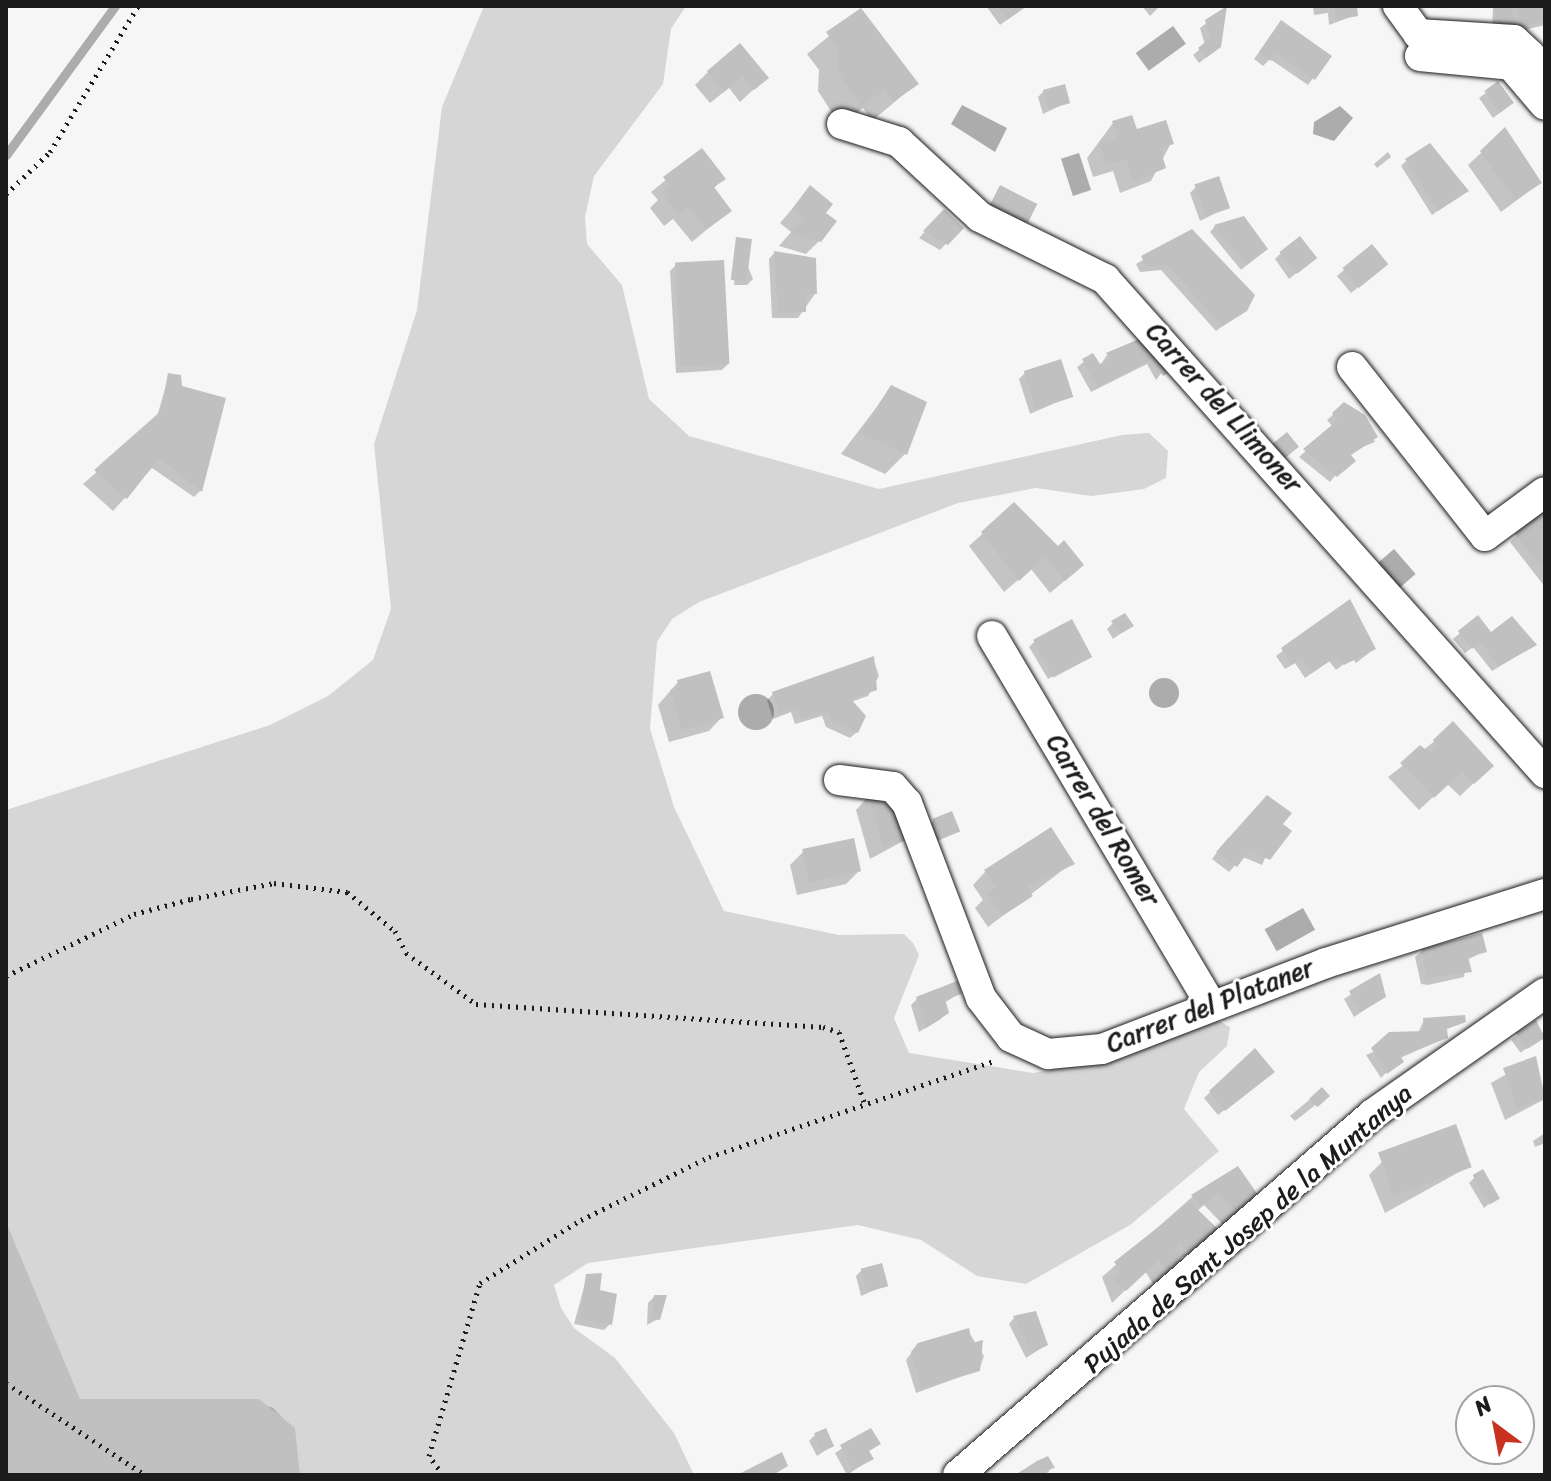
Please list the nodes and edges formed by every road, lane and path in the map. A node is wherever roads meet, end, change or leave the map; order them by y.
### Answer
1 (138, 6) edge
2 (1398, 6) edge
3 (1420, 56) dead end
4 (1537, 94) edge
5 (842, 124) dead end
6 (6, 194) edge
7 (1352, 367) dead end
8 (1545, 492) edge
9 (992, 636) dead end
10 (1545, 773) edge
11 (839, 780) dead end
12 (1545, 894) edge
13 (6, 976) edge
14 (1545, 993) edge
15 (1212, 1006) junction
16 (1028, 1048) junction
17 (864, 1102) junction
18 (6, 1383) edge
19 (145, 1475) edge
20 (443, 1475) edge
21 (958, 1475) edge

1 - 6 path
2 - 4 street
3 - 4 street
5 - 10 street, Carrer del Llimoner
7 - 8 street
9 - 15 street, Carrer del Romer
11 - 16 street
12 - 15 street, Carrer del Plataner
13 - 17 path
14 - 21 street, Pujada de Sant Josep de la Muntanya
15 - 16 street, Carrer del Plataner
16 - 17 path
17 - 20 path
18 - 19 path

